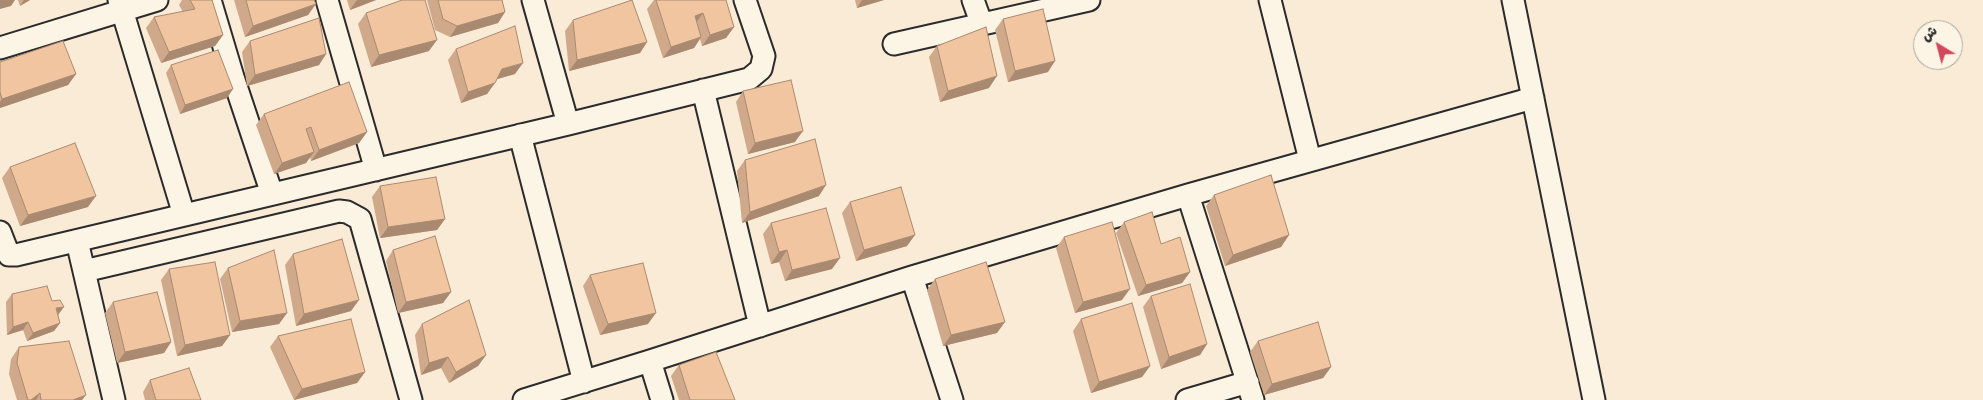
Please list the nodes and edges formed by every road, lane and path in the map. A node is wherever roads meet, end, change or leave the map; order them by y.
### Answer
1 (156, 0) edge
2 (210, 0) edge
3 (327, 0) edge
4 (533, 0) edge
5 (745, 0) edge
6 (973, 0) edge
7 (1089, 0) edge
8 (1270, 0) edge
9 (1514, 0) edge
10 (120, 5) edge
11 (982, 25) junction
12 (894, 44) dead end
13 (0, 48) edge
14 (703, 90) junction
15 (1533, 98) junction
16 (568, 124) junction
17 (520, 135) junction
18 (1310, 160) junction
19 (376, 170) junction
20 (272, 194) junction
21 (1188, 194) junction
22 (184, 215) junction
23 (0, 232) edge
24 (76, 240) junction
25 (84, 271) junction
26 (912, 277) junction
27 (760, 326) junction
28 (650, 362) junction
29 (584, 382) junction
30 (1251, 391) edge
31 (114, 400) edge
32 (412, 400) edge
33 (524, 400) edge
34 (662, 400) edge
35 (952, 400) edge
36 (1187, 400) edge
37 (1594, 400) edge

1 - 10 street
2 - 20 street
3 - 19 street
4 - 16 street
5 - 14 street
6 - 11 street
7 - 11 street
8 - 18 street
9 - 15 street
10 - 13 street
10 - 22 street
11 - 12 street
14 - 16 street
14 - 27 street
15 - 18 street
15 - 37 street
16 - 17 street
17 - 19 street
17 - 29 street
18 - 21 street
19 - 20 street
20 - 22 street
21 - 26 street
21 - 30 street
22 - 24 street
23 - 24 street
24 - 25 street
25 - 31 street
25 - 32 street
26 - 27 street
26 - 35 street
27 - 28 street
28 - 29 street
28 - 34 street
29 - 33 street
30 - 36 street

